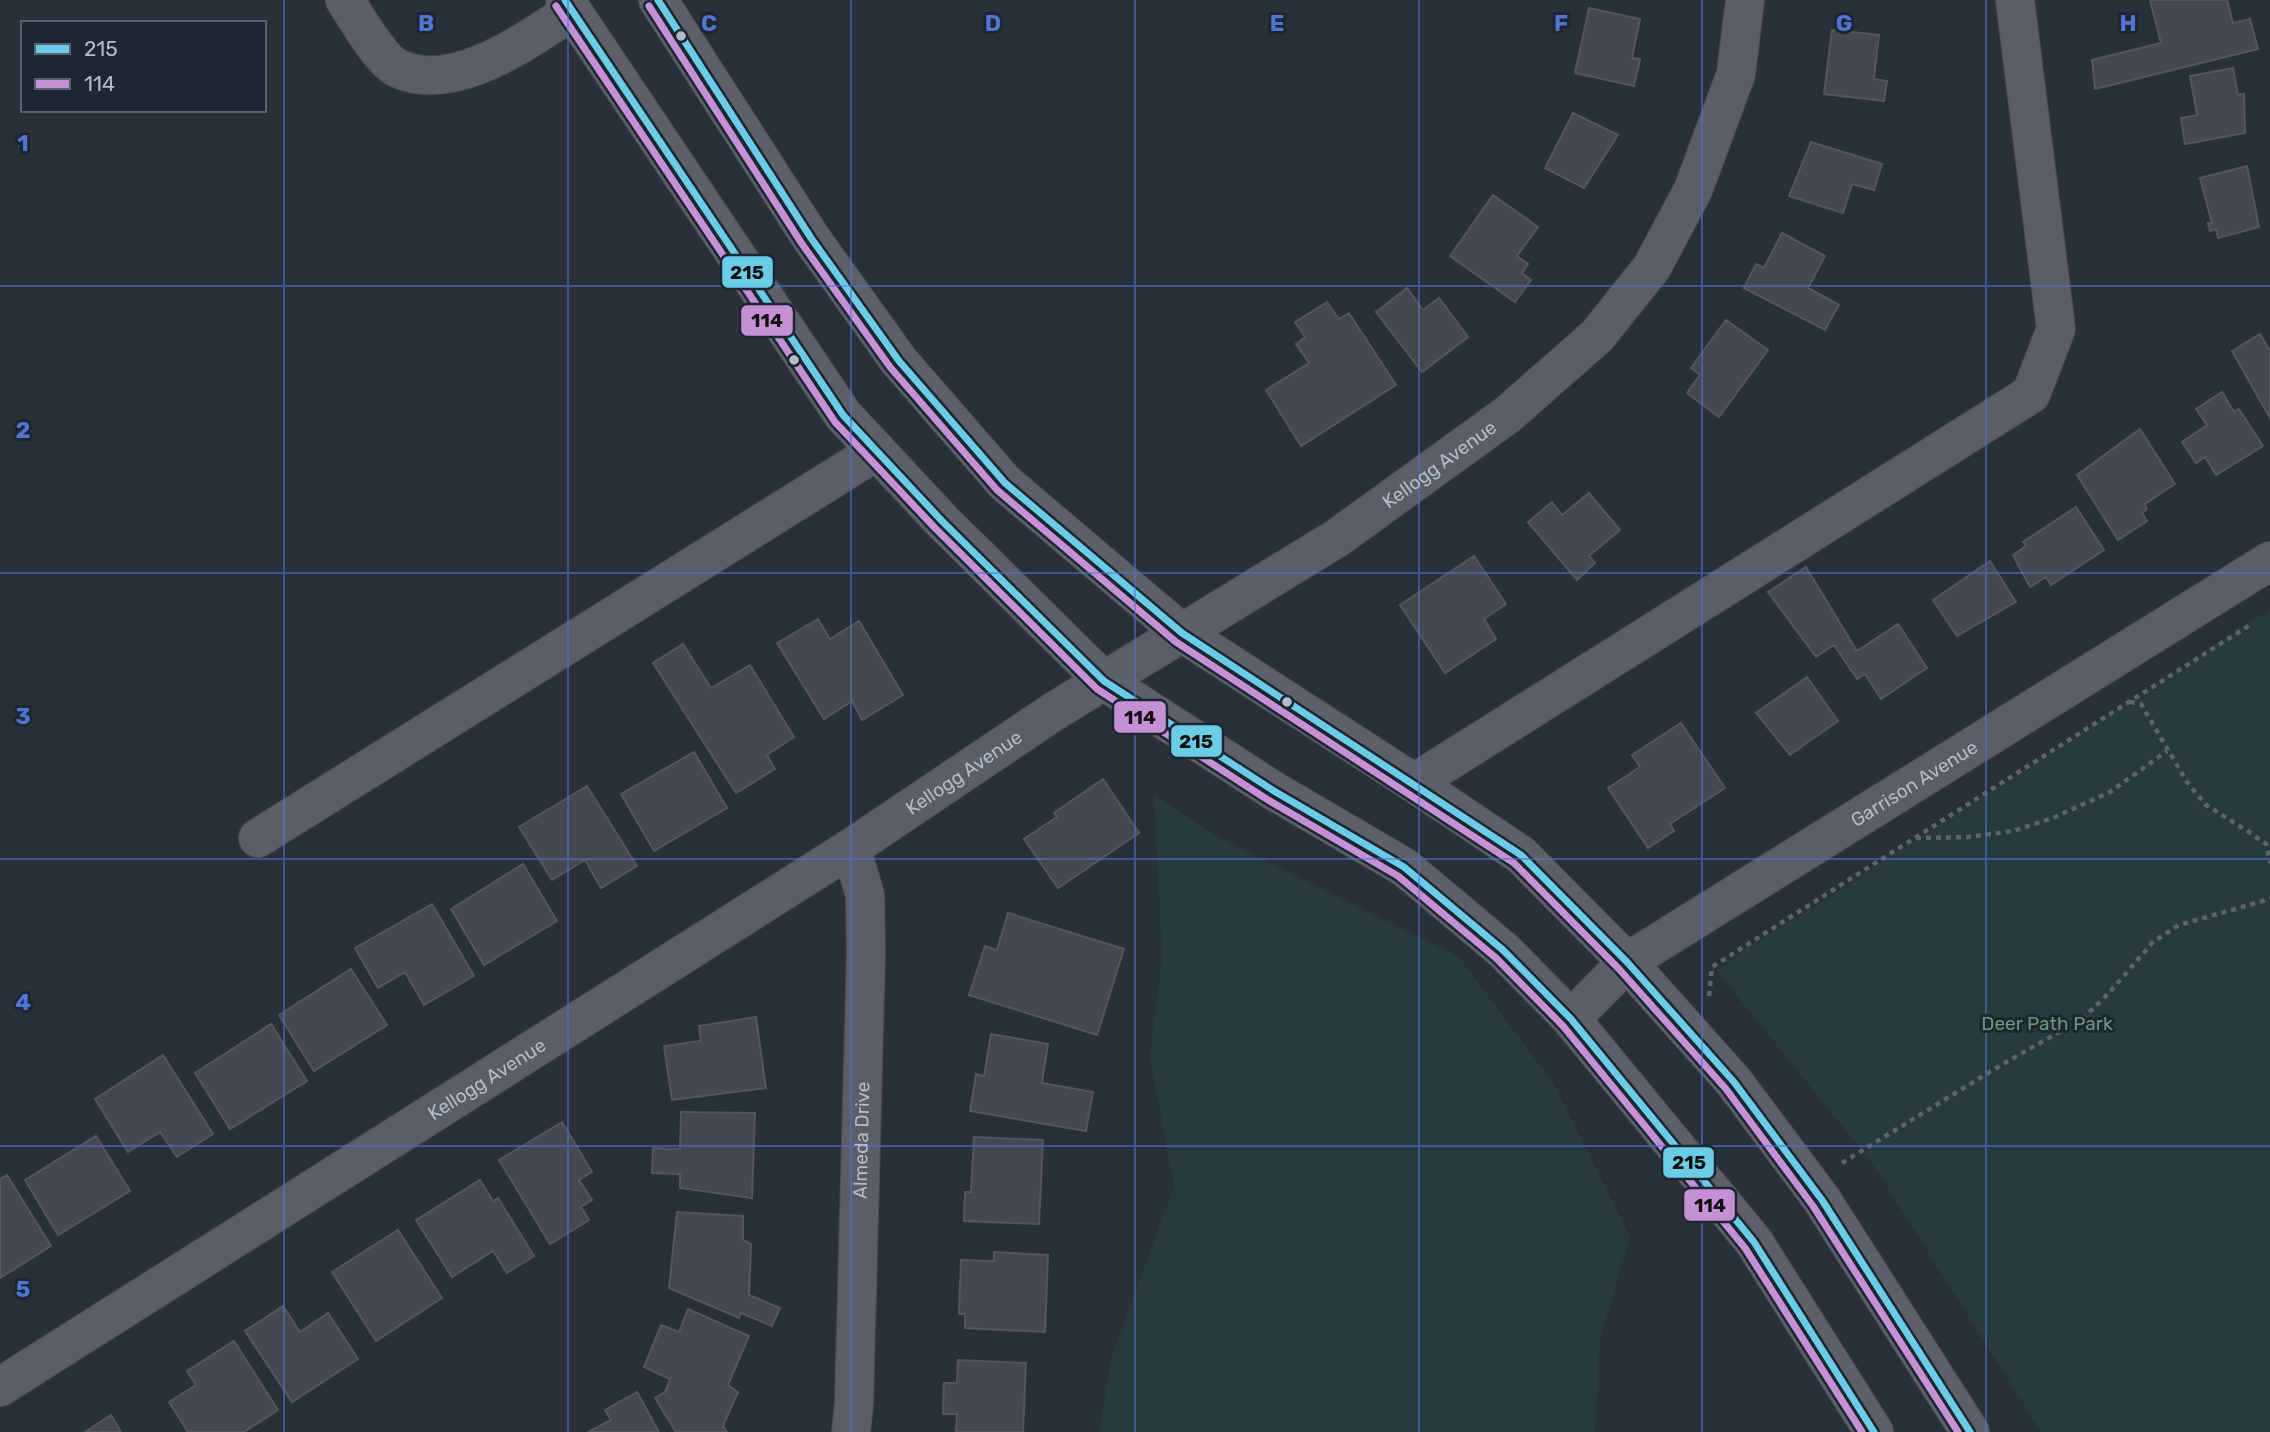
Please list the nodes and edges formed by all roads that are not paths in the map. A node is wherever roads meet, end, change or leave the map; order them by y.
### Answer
1 (345, 0) edge
2 (658, 0) edge
3 (1745, 0) edge
4 (2015, 0) edge
5 (575, 4) edge
6 (877, 450) junction
7 (2270, 561) edge
8 (1182, 633) junction
9 (1104, 681) junction
10 (1414, 783) junction
11 (258, 838) dead end
12 (851, 848) junction
13 (1627, 962) junction
14 (1571, 1019) junction
15 (0, 1387) edge
16 (851, 1432) edge
17 (1874, 1432) edge
18 (1970, 1432) edge

1 - 5 street
2 - 8 main road
3 - 8 street, Kellogg Avenue
4 - 10 street
5 - 6 main road
6 - 9 main road
6 - 11 street
7 - 13 street, Garrison Avenue
8 - 9 street, Kellogg Avenue
8 - 10 main road
9 - 12 street, Kellogg Avenue
9 - 14 main road
10 - 13 main road
12 - 15 street, Kellogg Avenue
12 - 16 street, Almeda Drive
13 - 14 street, Garrison Avenue
13 - 18 main road
14 - 17 main road

